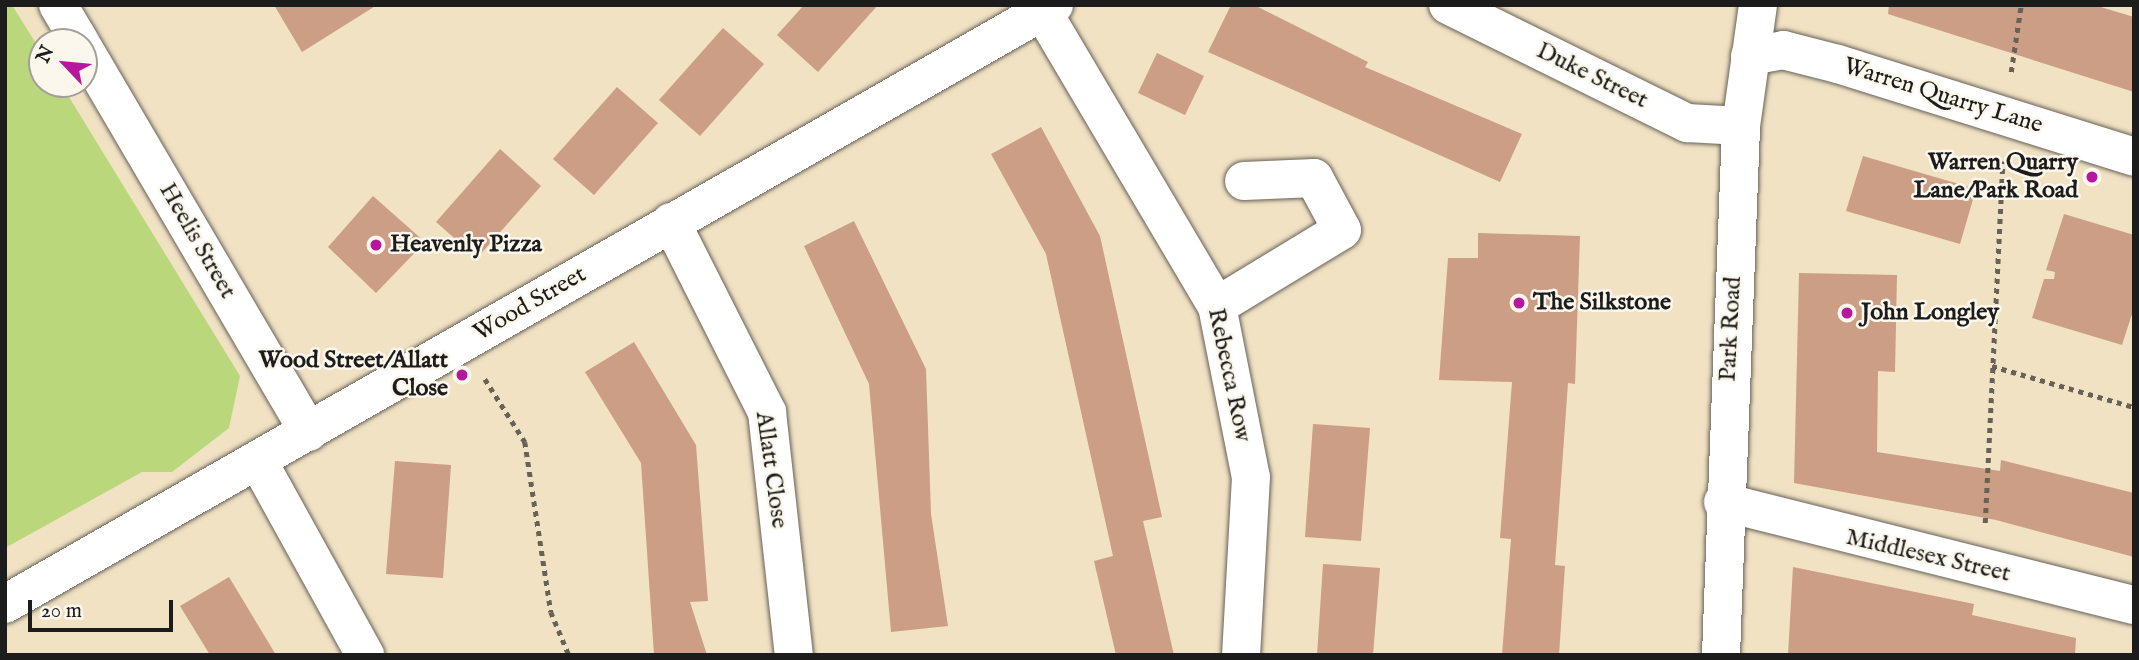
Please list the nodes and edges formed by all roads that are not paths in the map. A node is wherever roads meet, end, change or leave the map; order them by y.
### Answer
1 (58, 5) edge
2 (1448, 5) edge
3 (1758, 5) edge
4 (1049, 10) edge
5 (72, 28) edge
6 (1750, 56) junction
7 (98, 74) edge
8 (1741, 125) junction
9 (2134, 158) edge
10 (1244, 181) dead end
11 (671, 222) junction
12 (1217, 306) junction
13 (309, 432) junction
14 (258, 461) junction
15 (1723, 502) junction
16 (5, 604) edge
17 (2134, 605) edge
18 (365, 655) edge
19 (794, 655) edge
20 (1241, 655) edge
21 (1721, 655) edge

1 - 5 main road
2 - 8 main road, Duke Street
3 - 6 main road, Park Road
4 - 11 main road, Wood Street
4 - 12 main road, Rebecca Row
6 - 8 main road, Park Road
6 - 9 main road, Warren Quarry Lane
7 - 13 main road, Heelis Street
8 - 15 main road, Park Road
10 - 12 main road
11 - 13 main road, Wood Street
11 - 19 main road, Allatt Close
12 - 20 main road, Rebecca Row
13 - 14 main road, Wood Street
14 - 16 main road, Wood Street
14 - 18 main road
15 - 17 main road, Middlesex Street
15 - 21 main road, Park Road

